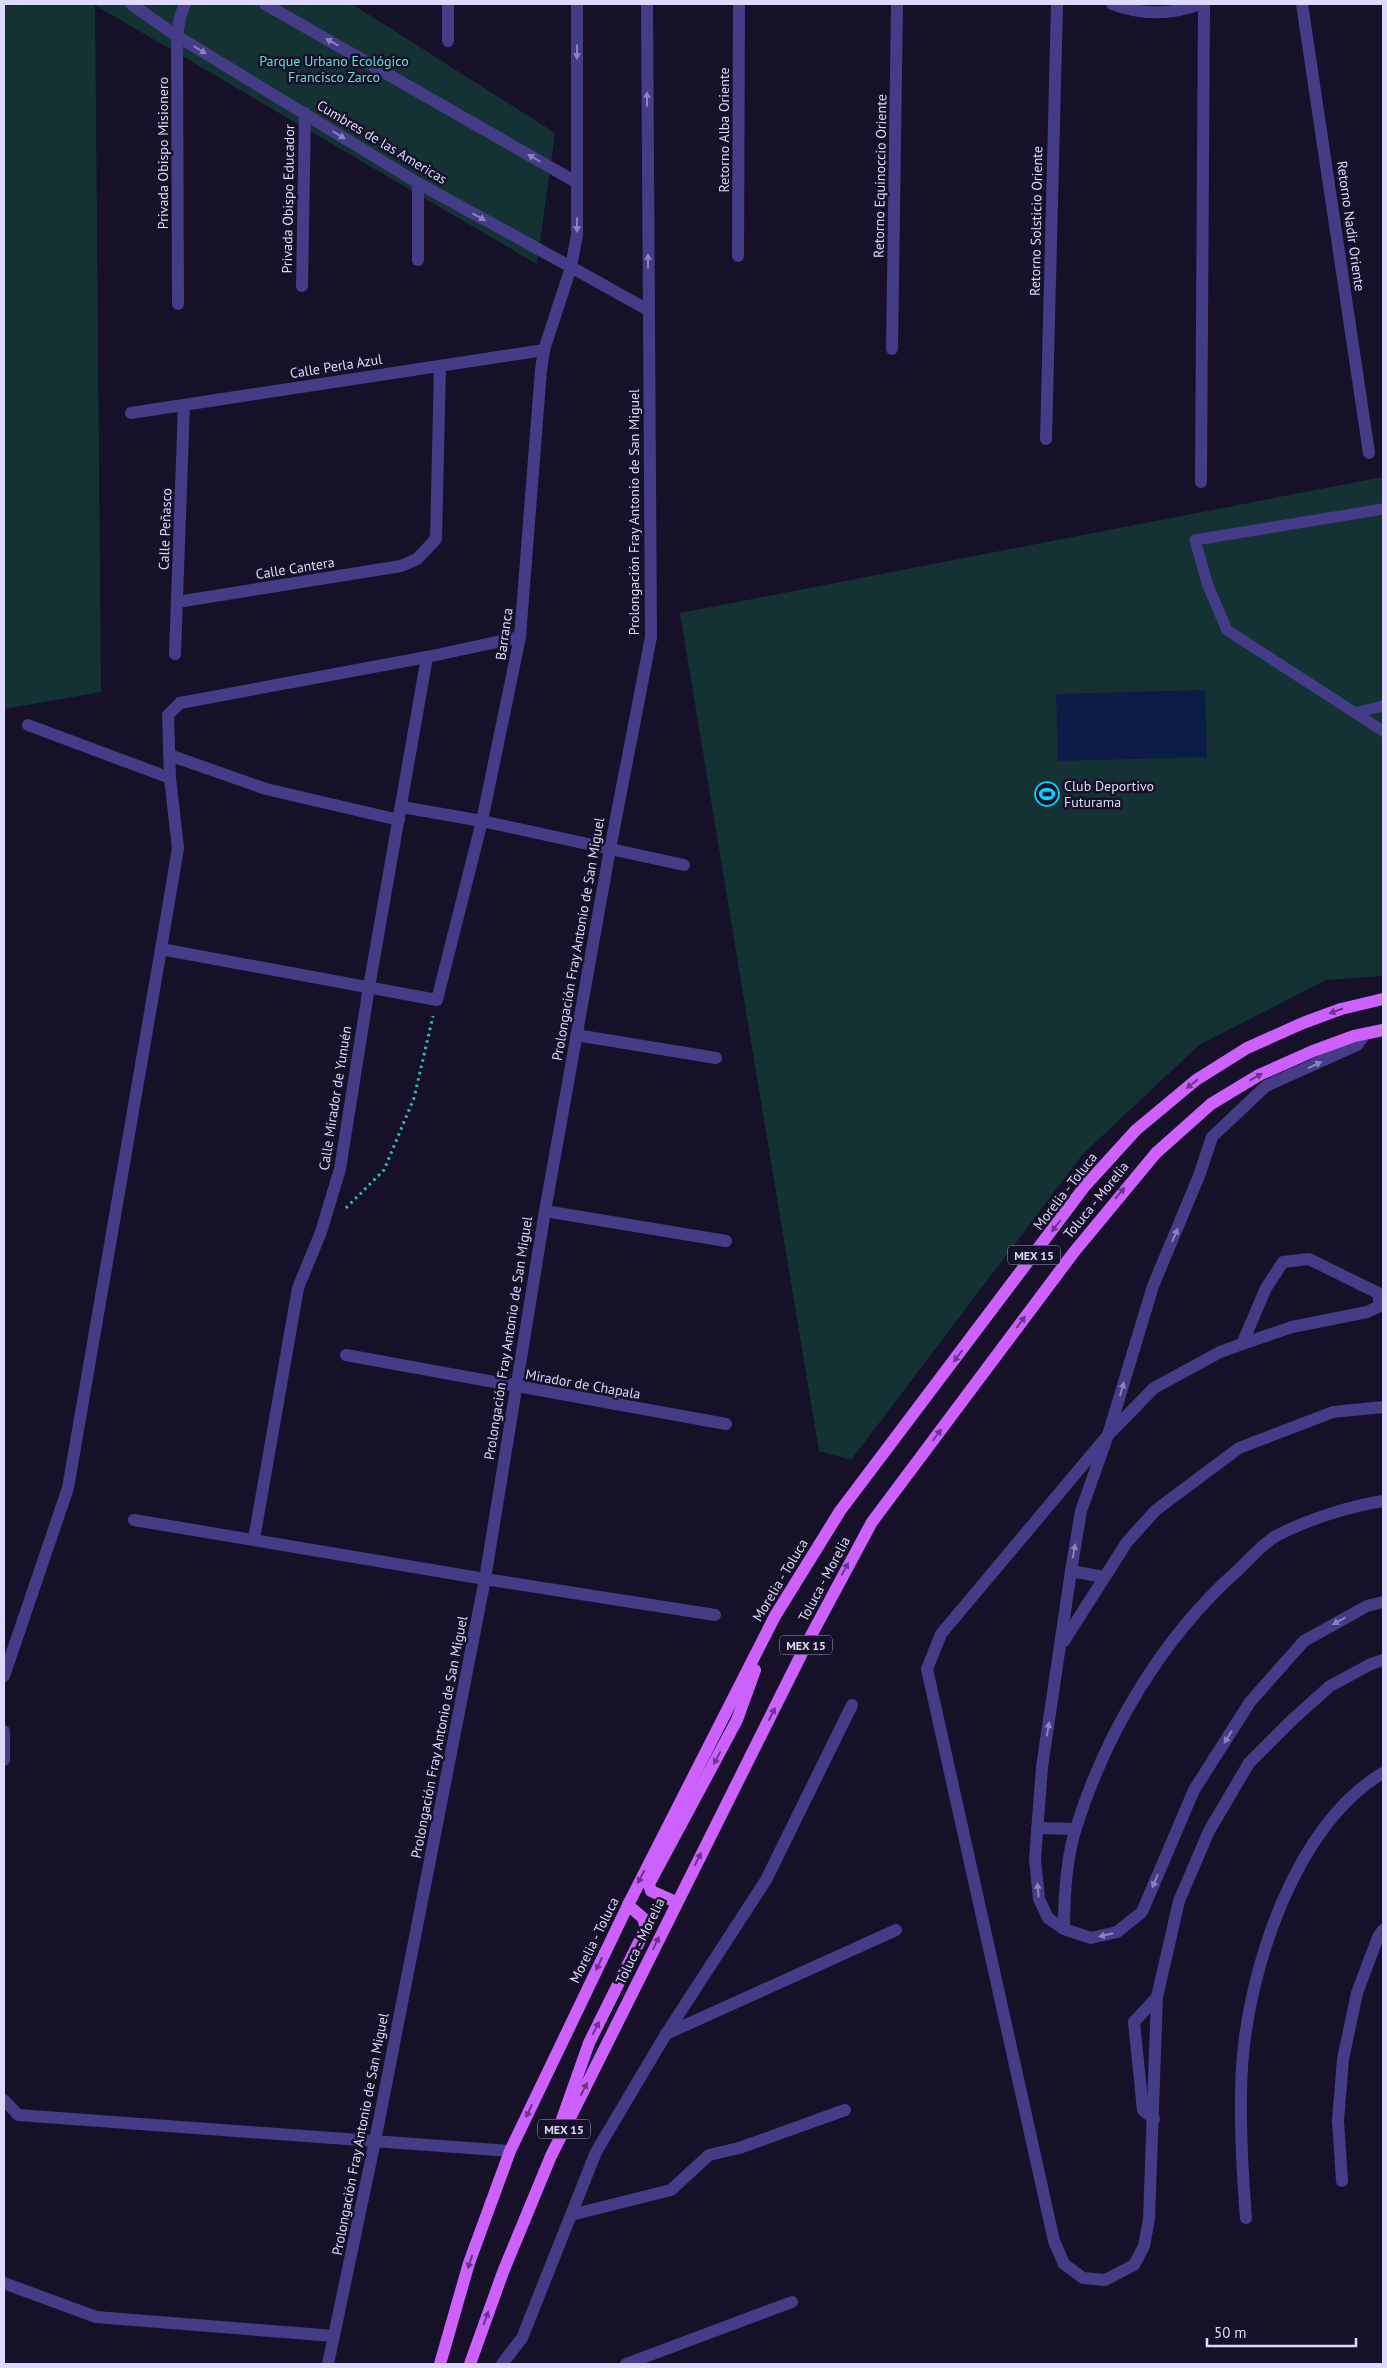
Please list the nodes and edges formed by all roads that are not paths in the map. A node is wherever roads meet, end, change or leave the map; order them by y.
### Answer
1 (131, 4) edge
2 (185, 4) edge
3 (266, 4) edge
4 (448, 4) edge
5 (577, 4) edge
6 (647, 4) edge
7 (739, 4) edge
8 (897, 4) edge
9 (1057, 4) edge
10 (1112, 4) edge
11 (1202, 4) edge
12 (1302, 4) edge
13 (177, 36) junction
14 (448, 41) dead end
15 (305, 113) junction
16 (576, 182) junction
17 (418, 183) junction
18 (738, 256) dead end
19 (418, 260) dead end
20 (571, 268) junction
21 (302, 286) dead end
22 (178, 304) dead end
23 (648, 310) junction
24 (892, 349) dead end
25 (544, 350) junction
26 (440, 366) junction
27 (184, 405) junction
28 (131, 412) dead end
29 (1046, 439) dead end
30 (1370, 453) dead end
31 (1202, 482) dead end
32 (1383, 509) edge
33 (177, 602) junction
34 (520, 637) junction
35 (175, 654) dead end
36 (427, 657) junction
37 (1383, 706) edge
38 (1355, 713) junction
39 (28, 725) dead end
40 (1383, 731) edge
41 (169, 755) junction
42 (170, 778) junction
43 (402, 807) junction
44 (399, 820) junction
45 (482, 822) junction
46 (610, 848) junction
47 (684, 865) dead end
48 (161, 949) junction
49 (369, 987) junction
50 (1383, 999) edge
51 (1383, 1030) edge
52 (1365, 1034) junction
53 (576, 1035) junction
54 (716, 1058) dead end
55 (545, 1211) junction
56 (726, 1241) dead end
57 (1242, 1344) junction
58 (346, 1355) dead end
59 (514, 1387) junction
60 (1383, 1407) edge
61 (726, 1424) dead end
62 (1108, 1435) junction
63 (1383, 1501) edge
64 (134, 1520) dead end
65 (254, 1539) junction
66 (1070, 1571) junction
67 (1104, 1577) junction
68 (484, 1579) junction
69 (1383, 1602) edge
70 (715, 1615) dead end
71 (775, 1616) junction
72 (1061, 1645) junction
73 (1383, 1660) edge
74 (4, 1676) edge
75 (852, 1705) dead end
76 (4, 1731) edge
77 (4, 1760) edge
78 (1383, 1773) edge
79 (1037, 1828) junction
80 (1075, 1829) junction
81 (676, 1902) junction
82 (628, 1904) junction
83 (1064, 1929) junction
84 (896, 1930) dead end
85 (1383, 1930) edge
86 (1157, 1997) junction
87 (666, 2034) junction
88 (4, 2100) edge
89 (845, 2110) dead end
90 (1154, 2119) junction
91 (375, 2141) junction
92 (510, 2151) junction
93 (551, 2156) junction
94 (1342, 2181) dead end
95 (571, 2214) junction
96 (1246, 2218) dead end
97 (4, 2283) edge
98 (792, 2302) dead end
99 (334, 2336) junction
100 (328, 2364) edge
101 (440, 2364) edge
102 (470, 2364) edge
103 (502, 2364) edge
104 (626, 2364) edge

1 - 13 street, Cumbres de las Americas
2 - 13 street, Privada Obispo Misionero
16 -> 3 street
4 - 14 street
5 -> 16 street, Barranca
23 -> 6 street, Prolongación Fray Antonio de San Miguel
7 - 18 street, Retorno Alba Oriente
8 - 24 street, Retorno Equinoccio Oriente
9 - 29 street, Retorno Solsticio Oriente
10 - 11 street
11 - 31 street
12 - 30 street, Retorno Nadir Oriente
13 -> 15 street, Cumbres de las Americas
13 - 22 street, Privada Obispo Misionero
15 -> 17 street, Cumbres de las Americas
15 - 21 street, Privada Obispo Educador
16 -> 20 street, Barranca
17 - 19 street
17 -> 20 street, Cumbres de las Americas
20 - 23 street, Cumbres de las Americas
20 - 25 street, Barranca
23 - 46 street, Prolongación Fray Antonio de San Miguel
25 - 26 street, Calle Perla Azul
25 - 34 street, Barranca
26 - 27 street, Calle Perla Azul
26 - 33 street, Calle Cantera
27 - 28 street, Calle Perla Azul
27 - 33 street, Calle Peñasco
32 - 38 lane
33 - 35 street, Calle Peñasco
34 - 36 street
34 - 45 street, Barranca
36 - 41 street
36 - 43 street, Calle Mirador de Yunuén
37 - 38 lane
38 - 40 lane
39 - 42 street
41 - 42 street
41 - 44 street
42 - 48 street
43 - 44 street, Calle Mirador de Yunuén
43 - 45 street
44 - 49 street, Calle Mirador de Yunuén
45 - 46 street
45 - 49 street, Barranca
46 - 47 street
46 - 53 street, Prolongación Fray Antonio de San Miguel
48 - 49 street
48 - 74 street
49 - 65 street, Calle Mirador de Yunuén
50 -> 71 main road, Morelia - Toluca / MEX 15
51 - 52 main road, Toluca - Morelia / MEX 15
62 -> 52 street
81 -> 52 main road, Toluca - Morelia / MEX 15
53 - 54 street
53 - 55 street, Prolongación Fray Antonio de San Miguel
55 - 56 street
55 - 59 street, Prolongación Fray Antonio de San Miguel
57 - 57 street
57 - 62 street
58 - 59 street, Mirador de Chapala
59 - 61 street, Mirador de Chapala
59 - 68 street, Prolongación Fray Antonio de San Miguel
60 - 67 street
66 -> 62 street
62 - 90 street
63 - 80 street
64 - 65 street
65 - 68 street
66 - 67 street
66 - 72 street
67 - 72 street
68 - 70 street
68 - 91 street, Prolongación Fray Antonio de San Miguel
69 -> 83 street
71 -> 81 main road
71 -> 82 main road, Morelia - Toluca / MEX 15
79 -> 72 street
73 - 86 street
75 - 87 street
76 - 77 street
78 - 96 street
79 - 80 street
83 -> 79 street
80 - 83 street
93 -> 81 main road, Toluca - Morelia / MEX 15
82 -> 92 main road, Morelia - Toluca / MEX 15
93 -> 82 main road
84 - 87 street
85 - 94 street
86 - 90 street
86 - 90 street
87 - 95 street
88 - 91 street
89 - 95 street
91 - 92 street
91 - 99 street, Prolongación Fray Antonio de San Miguel
92 -> 101 main road, Morelia - Toluca / MEX 15
102 -> 93 main road, Toluca - Morelia / MEX 15
95 - 103 street
97 - 99 street
98 - 104 street
99 - 100 street, Prolongación Fray Antonio de San Miguel

